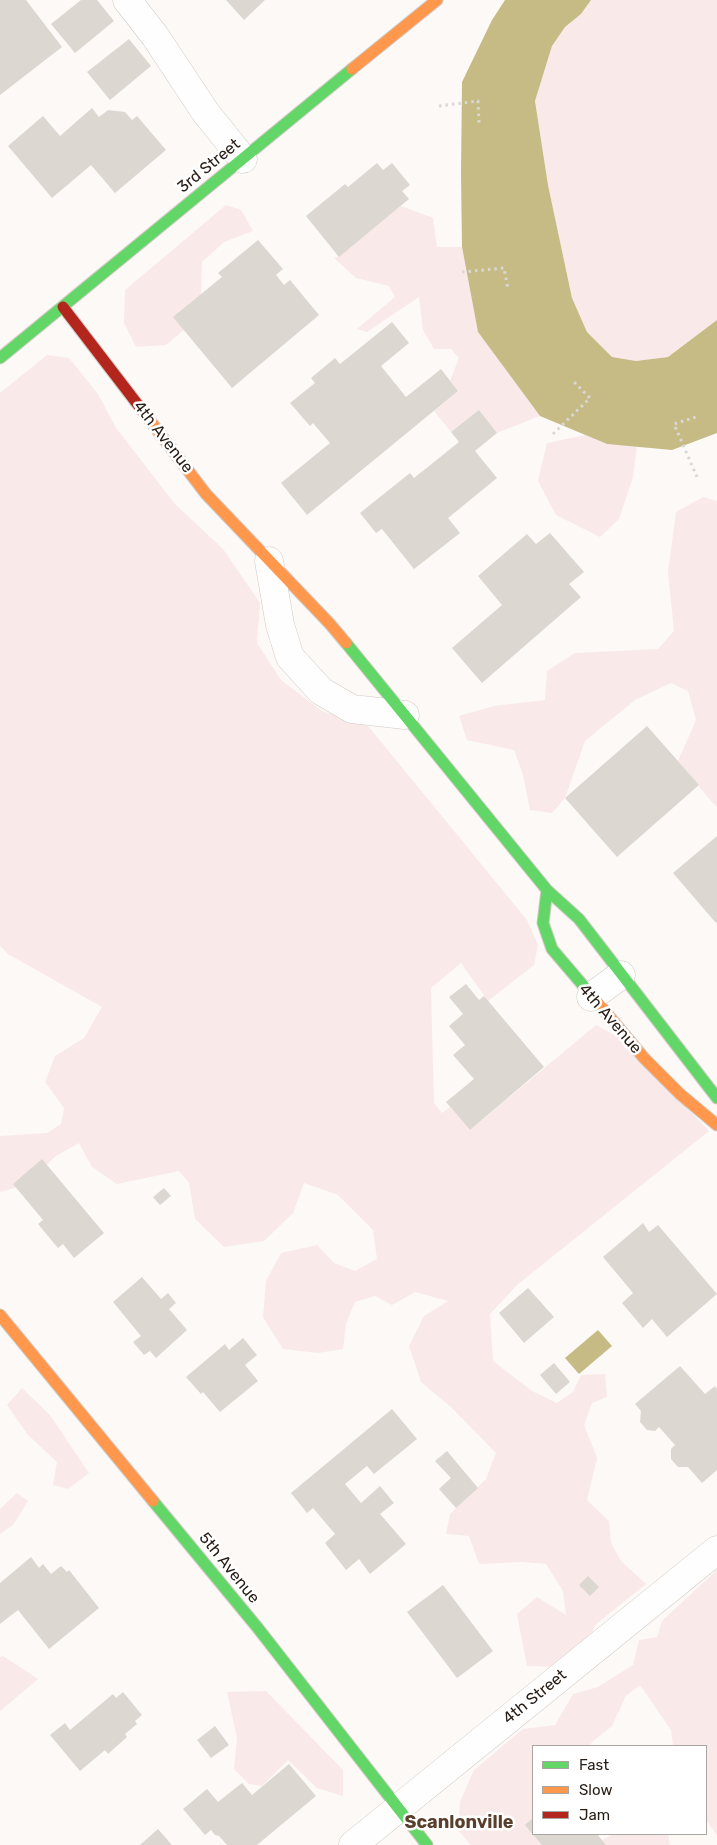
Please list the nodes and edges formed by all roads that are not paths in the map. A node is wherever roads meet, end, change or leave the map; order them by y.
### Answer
1 (127, 0) edge
2 (437, 0) edge
3 (243, 159) junction
4 (63, 308) junction
5 (0, 358) edge
6 (269, 561) junction
7 (405, 716) junction
8 (547, 890) junction
9 (621, 975) junction
10 (591, 997) junction
11 (717, 1098) edge
12 (717, 1125) edge
13 (0, 1315) edge
14 (717, 1550) edge
15 (398, 1808) junction
16 (353, 1845) edge
17 (428, 1845) edge

1 - 3 street
2 - 3 street, 3rd Street
3 - 4 street, 3rd Street
4 - 5 street, 3rd Street
4 - 6 street, 4th Avenue
6 - 7 street, 4th Avenue
6 - 7 street
7 - 8 street, 4th Avenue
8 - 9 street, 4th Avenue
8 - 10 street, 4th Avenue
9 - 10 street
9 - 11 street, 4th Avenue
10 - 12 street, 4th Avenue
13 - 15 street, 5th Avenue
14 - 15 street, 4th Street
15 - 16 street, 4th Street
15 - 17 street, 5th Avenue

